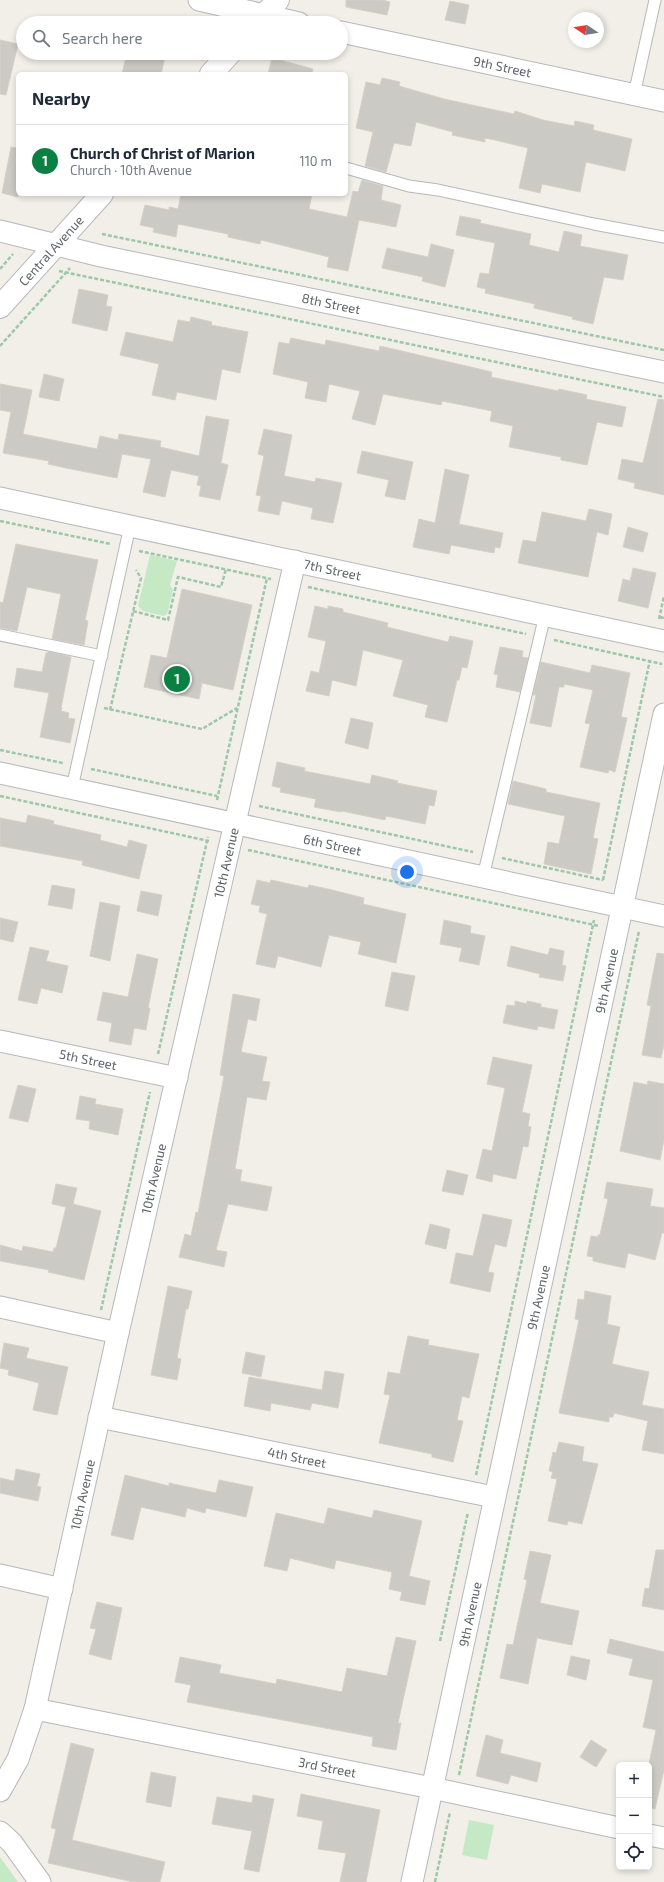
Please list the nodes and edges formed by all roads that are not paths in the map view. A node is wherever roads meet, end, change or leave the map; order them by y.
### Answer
1 (199, 0) edge
2 (655, 0) edge
3 (267, 13) edge
4 (277, 16) edge
5 (348, 34) edge
6 (224, 60) edge
7 (213, 72) edge
8 (634, 95) junction
9 (664, 101) edge
10 (348, 169) edge
11 (100, 196) edge
12 (0, 231) edge
13 (664, 237) edge
14 (56, 245) junction
15 (0, 307) edge
16 (664, 372) edge
17 (0, 498) edge
18 (130, 526) junction
19 (295, 562) junction
20 (545, 615) junction
21 (0, 635) edge
22 (658, 640) edge
23 (102, 656) junction
24 (664, 714) edge
25 (0, 773) edge
26 (657, 776) edge
27 (72, 788) junction
28 (235, 824) junction
29 (483, 877) junction
30 (622, 907) junction
31 (664, 916) edge
32 (0, 1041) edge
33 (177, 1078) junction
34 (0, 1307) edge
35 (118, 1333) junction
36 (99, 1417) junction
37 (494, 1497) junction
38 (0, 1575) edge
39 (62, 1589) junction
40 (35, 1709) junction
41 (432, 1788) junction
42 (0, 1790) edge
43 (616, 1827) edge
44 (0, 1832) edge
45 (652, 1836) edge
46 (664, 1838) edge
47 (40, 1882) edge
48 (412, 1882) edge

1 - 3 street
2 - 8 lane
3 - 4 street
5 - 8 street, 9th Street
6 - 7 street
8 - 9 street, 9th Street
10 - 13 lane
11 - 14 street, Central Avenue
12 - 14 street, 8th Street
14 - 15 street, Central Avenue
14 - 16 street, 8th Street
17 - 18 street, 7th Street
18 - 19 street, 7th Street
18 - 23 lane
19 - 20 street, 7th Street
19 - 28 street, 10th Avenue
20 - 22 street, 7th Street
20 - 29 lane
21 - 23 lane
23 - 27 lane
24 - 26 street, 9th Avenue
25 - 27 street, 6th Street
26 - 30 street, 9th Avenue
27 - 28 street, 6th Street
28 - 29 street, 6th Street
28 - 33 street, 10th Avenue
29 - 30 street, 6th Street
30 - 31 street, 6th Street
30 - 37 street, 9th Avenue
32 - 33 street, 5th Street
33 - 35 street, 10th Avenue
34 - 35 street
35 - 36 street, 10th Avenue
36 - 37 street, 4th Street
36 - 39 street, 10th Avenue
37 - 41 street, 9th Avenue
38 - 39 street
39 - 40 street, 10th Avenue
40 - 41 street, 3rd Street
40 - 42 street, 10th Avenue
41 - 43 street, 3rd Street
41 - 48 street, 9th Avenue
44 - 47 street
45 - 46 street

